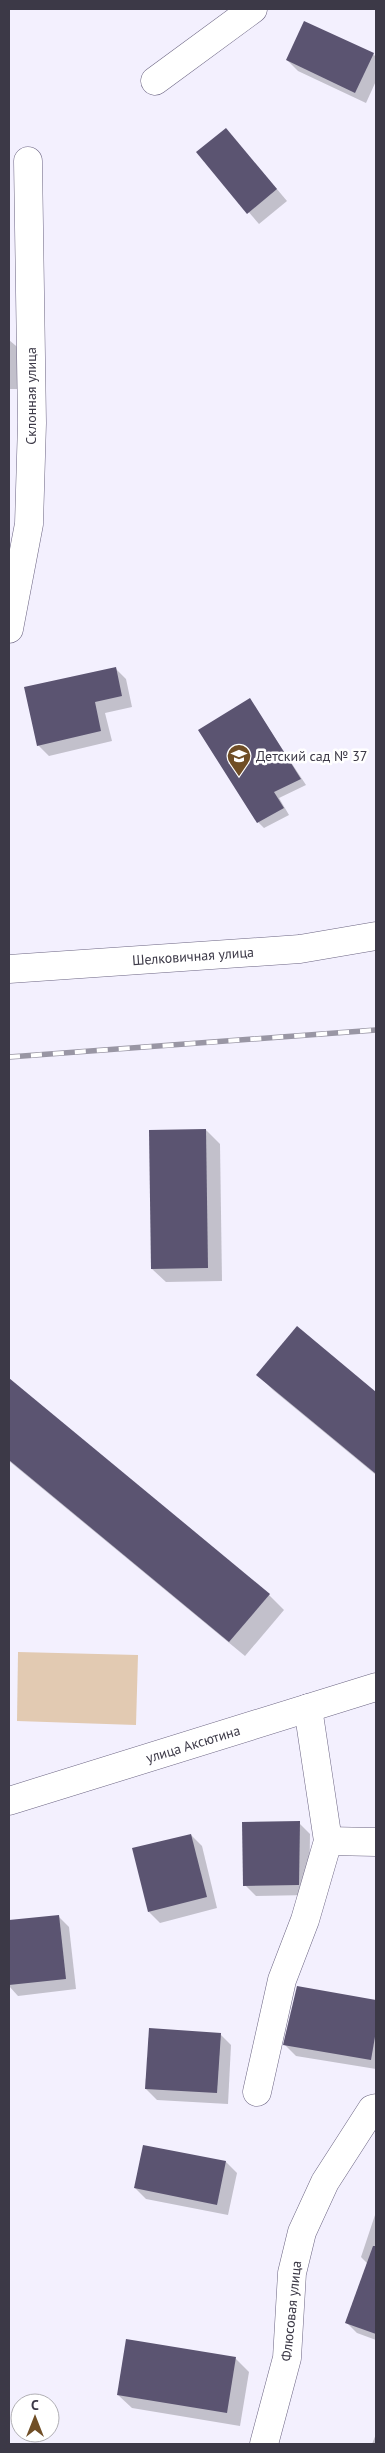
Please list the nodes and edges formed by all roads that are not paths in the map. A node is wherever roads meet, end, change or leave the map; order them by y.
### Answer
1 (253, 9) edge
2 (156, 81) dead end
3 (28, 161) dead end
4 (9, 628) edge
5 (376, 936) edge
6 (9, 969) edge
7 (376, 1687) edge
8 (308, 1708) junction
9 (9, 1801) edge
10 (328, 1841) junction
11 (376, 1842) edge
12 (257, 2092) dead end
13 (376, 2108) edge
14 (264, 2444) edge

1 - 2 street
3 - 4 street, Склонная улица
5 - 6 street, Шелковичная улица
7 - 8 street, улица Аксютина
8 - 9 street, улица Аксютина
8 - 10 street
10 - 11 street
10 - 12 street
13 - 14 street, Флюсовая улица

